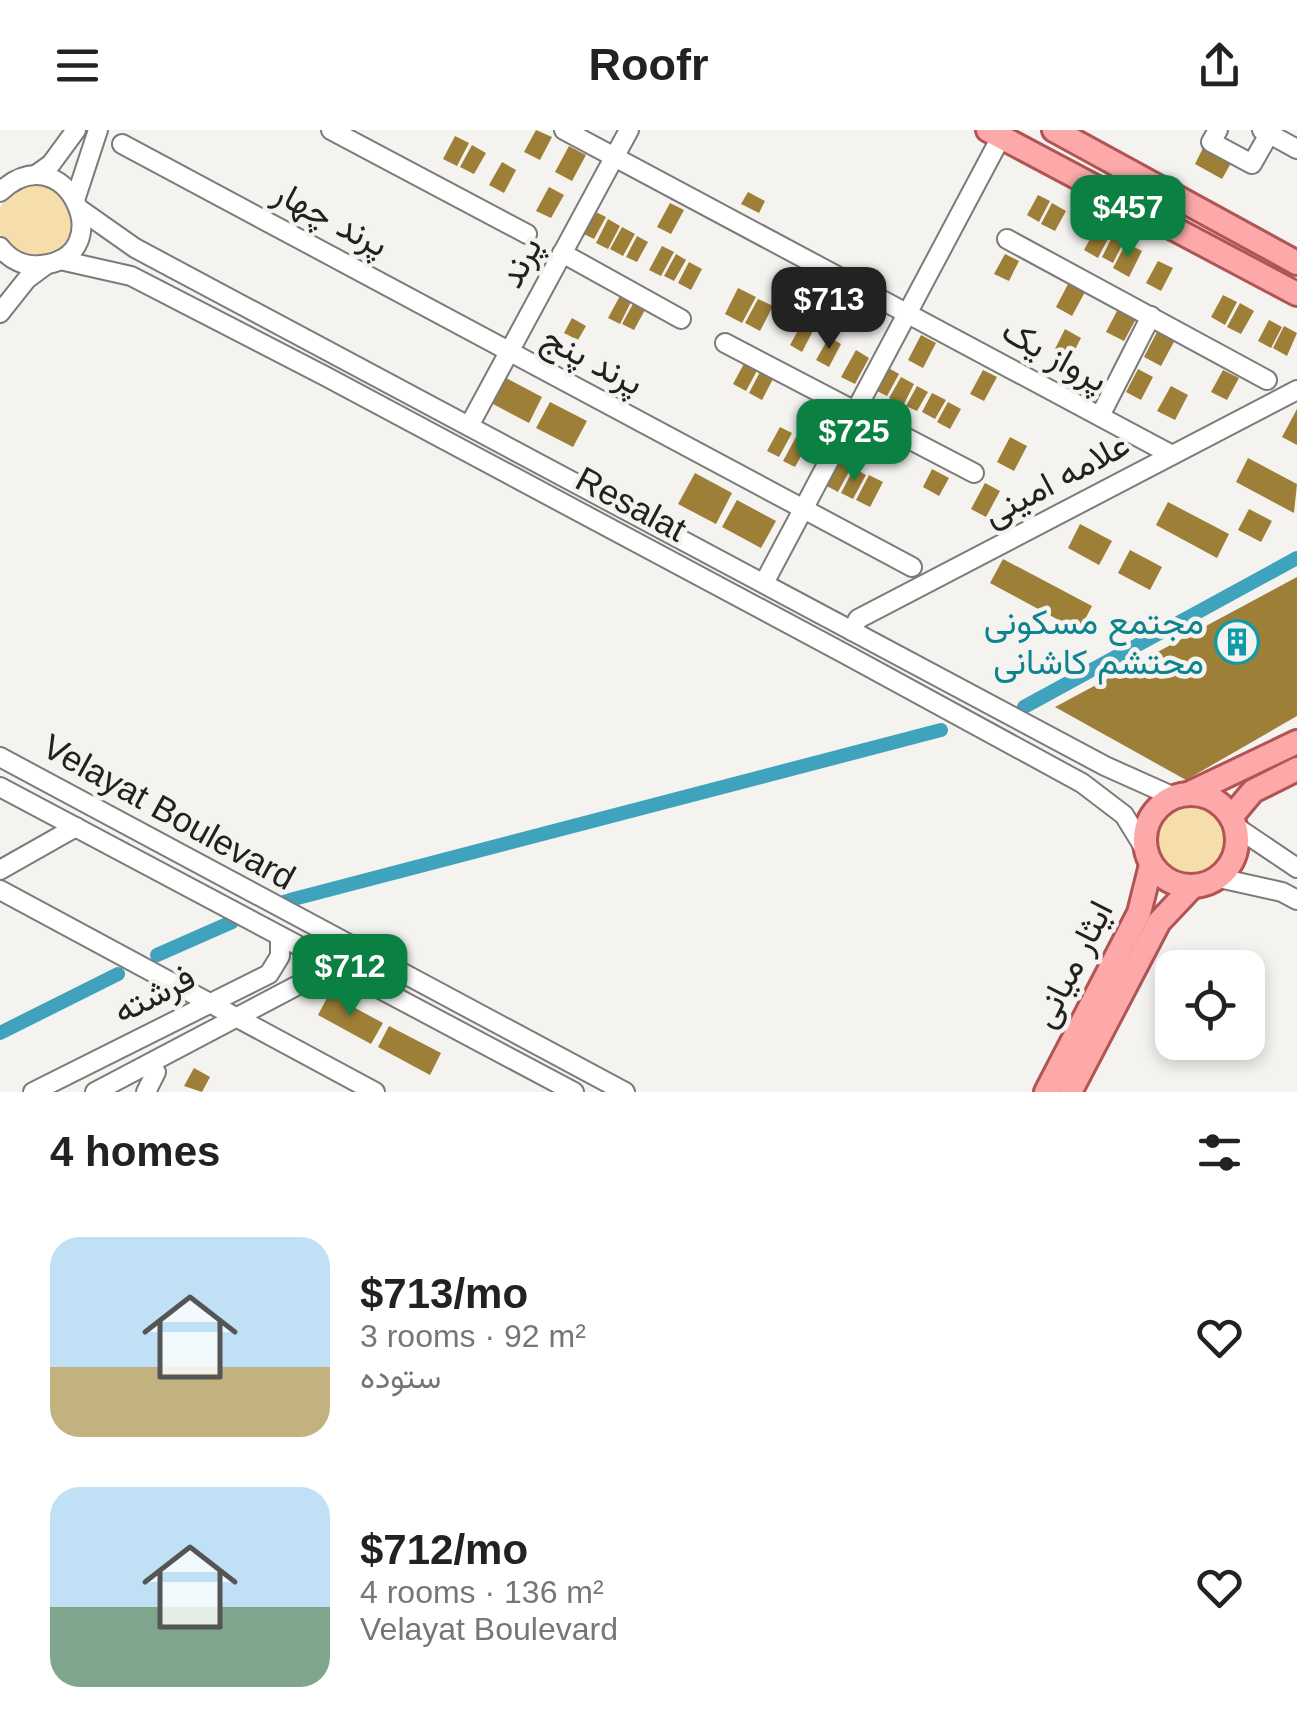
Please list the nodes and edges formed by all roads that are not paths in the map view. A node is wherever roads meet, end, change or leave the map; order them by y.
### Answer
1 (76, 130) edge
2 (98, 130) edge
3 (331, 130) edge
4 (372, 130) edge
5 (564, 130) edge
6 (629, 130) edge
7 (1054, 130) edge
8 (1218, 130) edge
9 (1265, 132) edge
10 (995, 133) edge
11 (122, 144) dead end
12 (362, 148) junction
13 (1297, 149) edge
14 (615, 156) junction
15 (0, 172) edge
16 (30, 175) junction
17 (0, 192) edge
18 (79, 203) junction
19 (527, 234) dead end
20 (1007, 238) dead end
21 (0, 247) edge
22 (562, 253) junction
23 (53, 262) junction
24 (1297, 263) edge
25 (1297, 294) edge
26 (908, 312) junction
27 (0, 313) edge
28 (1151, 316) junction
29 (682, 319) dead end
30 (725, 343) dead end
31 (509, 352) junction
32 (1266, 380) dead end
33 (1297, 390) edge
34 (855, 411) junction
35 (1100, 416) junction
36 (469, 426) junction
37 (1172, 454) junction
38 (974, 474) dead end
39 (802, 510) junction
40 (912, 567) dead end
41 (764, 583) junction
42 (852, 631) junction
43 (1297, 742) edge
44 (0, 757) edge
45 (1295, 771) edge
46 (0, 786) edge
47 (1180, 795) junction
48 (1234, 822) junction
49 (76, 827) junction
50 (1148, 857) junction
51 (1297, 868) edge
52 (0, 870) edge
53 (1219, 878) junction
54 (1192, 887) junction
55 (0, 890) edge
56 (1297, 900) edge
57 (280, 936) junction
58 (336, 965) junction
59 (209, 1002) junction
60 (238, 1017) junction
61 (156, 1072) dead end
62 (32, 1092) edge
63 (95, 1092) edge
64 (146, 1092) edge
65 (374, 1092) edge
66 (574, 1092) edge
67 (625, 1092) edge
68 (1046, 1092) edge
69 (1070, 1092) edge

1 - 16 street
2 - 18 street
3 - 12 street
4 - 12 street
5 - 14 street, پرواز یک
6 - 14 street, پرند
7 - 24 main road
8 - 9 street
9 - 13 street
10 - 25 main road
10 - 26 street
11 - 31 street, پرند چهار
12 - 19 street
14 - 22 street, پرند
14 - 26 street, پرواز یک
15 - 16 street
16 - 17 street
16 - 18 street, Resalat
18 - 23 street
18 - 36 street, Resalat
20 - 28 street
21 - 23 street, Resalat
22 - 29 street
22 - 31 street, پرند
23 - 27 street
23 - 50 street, Resalat
26 - 34 street
26 - 35 street, پرواز یک
28 - 32 street
28 - 35 street
30 - 34 street
31 - 36 street, پرند
31 - 39 street, پرند پنج
33 - 37 street, علامه امینی
34 - 38 street
34 - 39 street
35 - 37 street, پرواز یک
36 - 41 street, Resalat
37 - 42 street, علامه امینی
39 - 40 street, پرند پنج
39 - 41 street
41 - 42 street, Resalat
42 - 47 street, Resalat
43 - 47 main road
44 - 67 street, Velayat Boulevard
45 - 48 main road
46 - 49 street, Velayat Boulevard
47 - 48 main road
47 - 50 main road
48 - 51 street
48 - 53 main road
49 - 52 street
49 - 57 street, Velayat Boulevard
50 - 54 main road
50 - 68 main road, ایثار میانی
53 - 54 main road
53 - 56 street
54 - 69 main road, ایثار میانی
55 - 59 street
57 - 58 street, Velayat Boulevard
57 - 59 street, فرشته
58 - 60 street, فرشته
58 - 66 street, Velayat Boulevard
59 - 60 street
59 - 62 street, فرشته
60 - 63 street, فرشته
60 - 65 street
61 - 64 street

